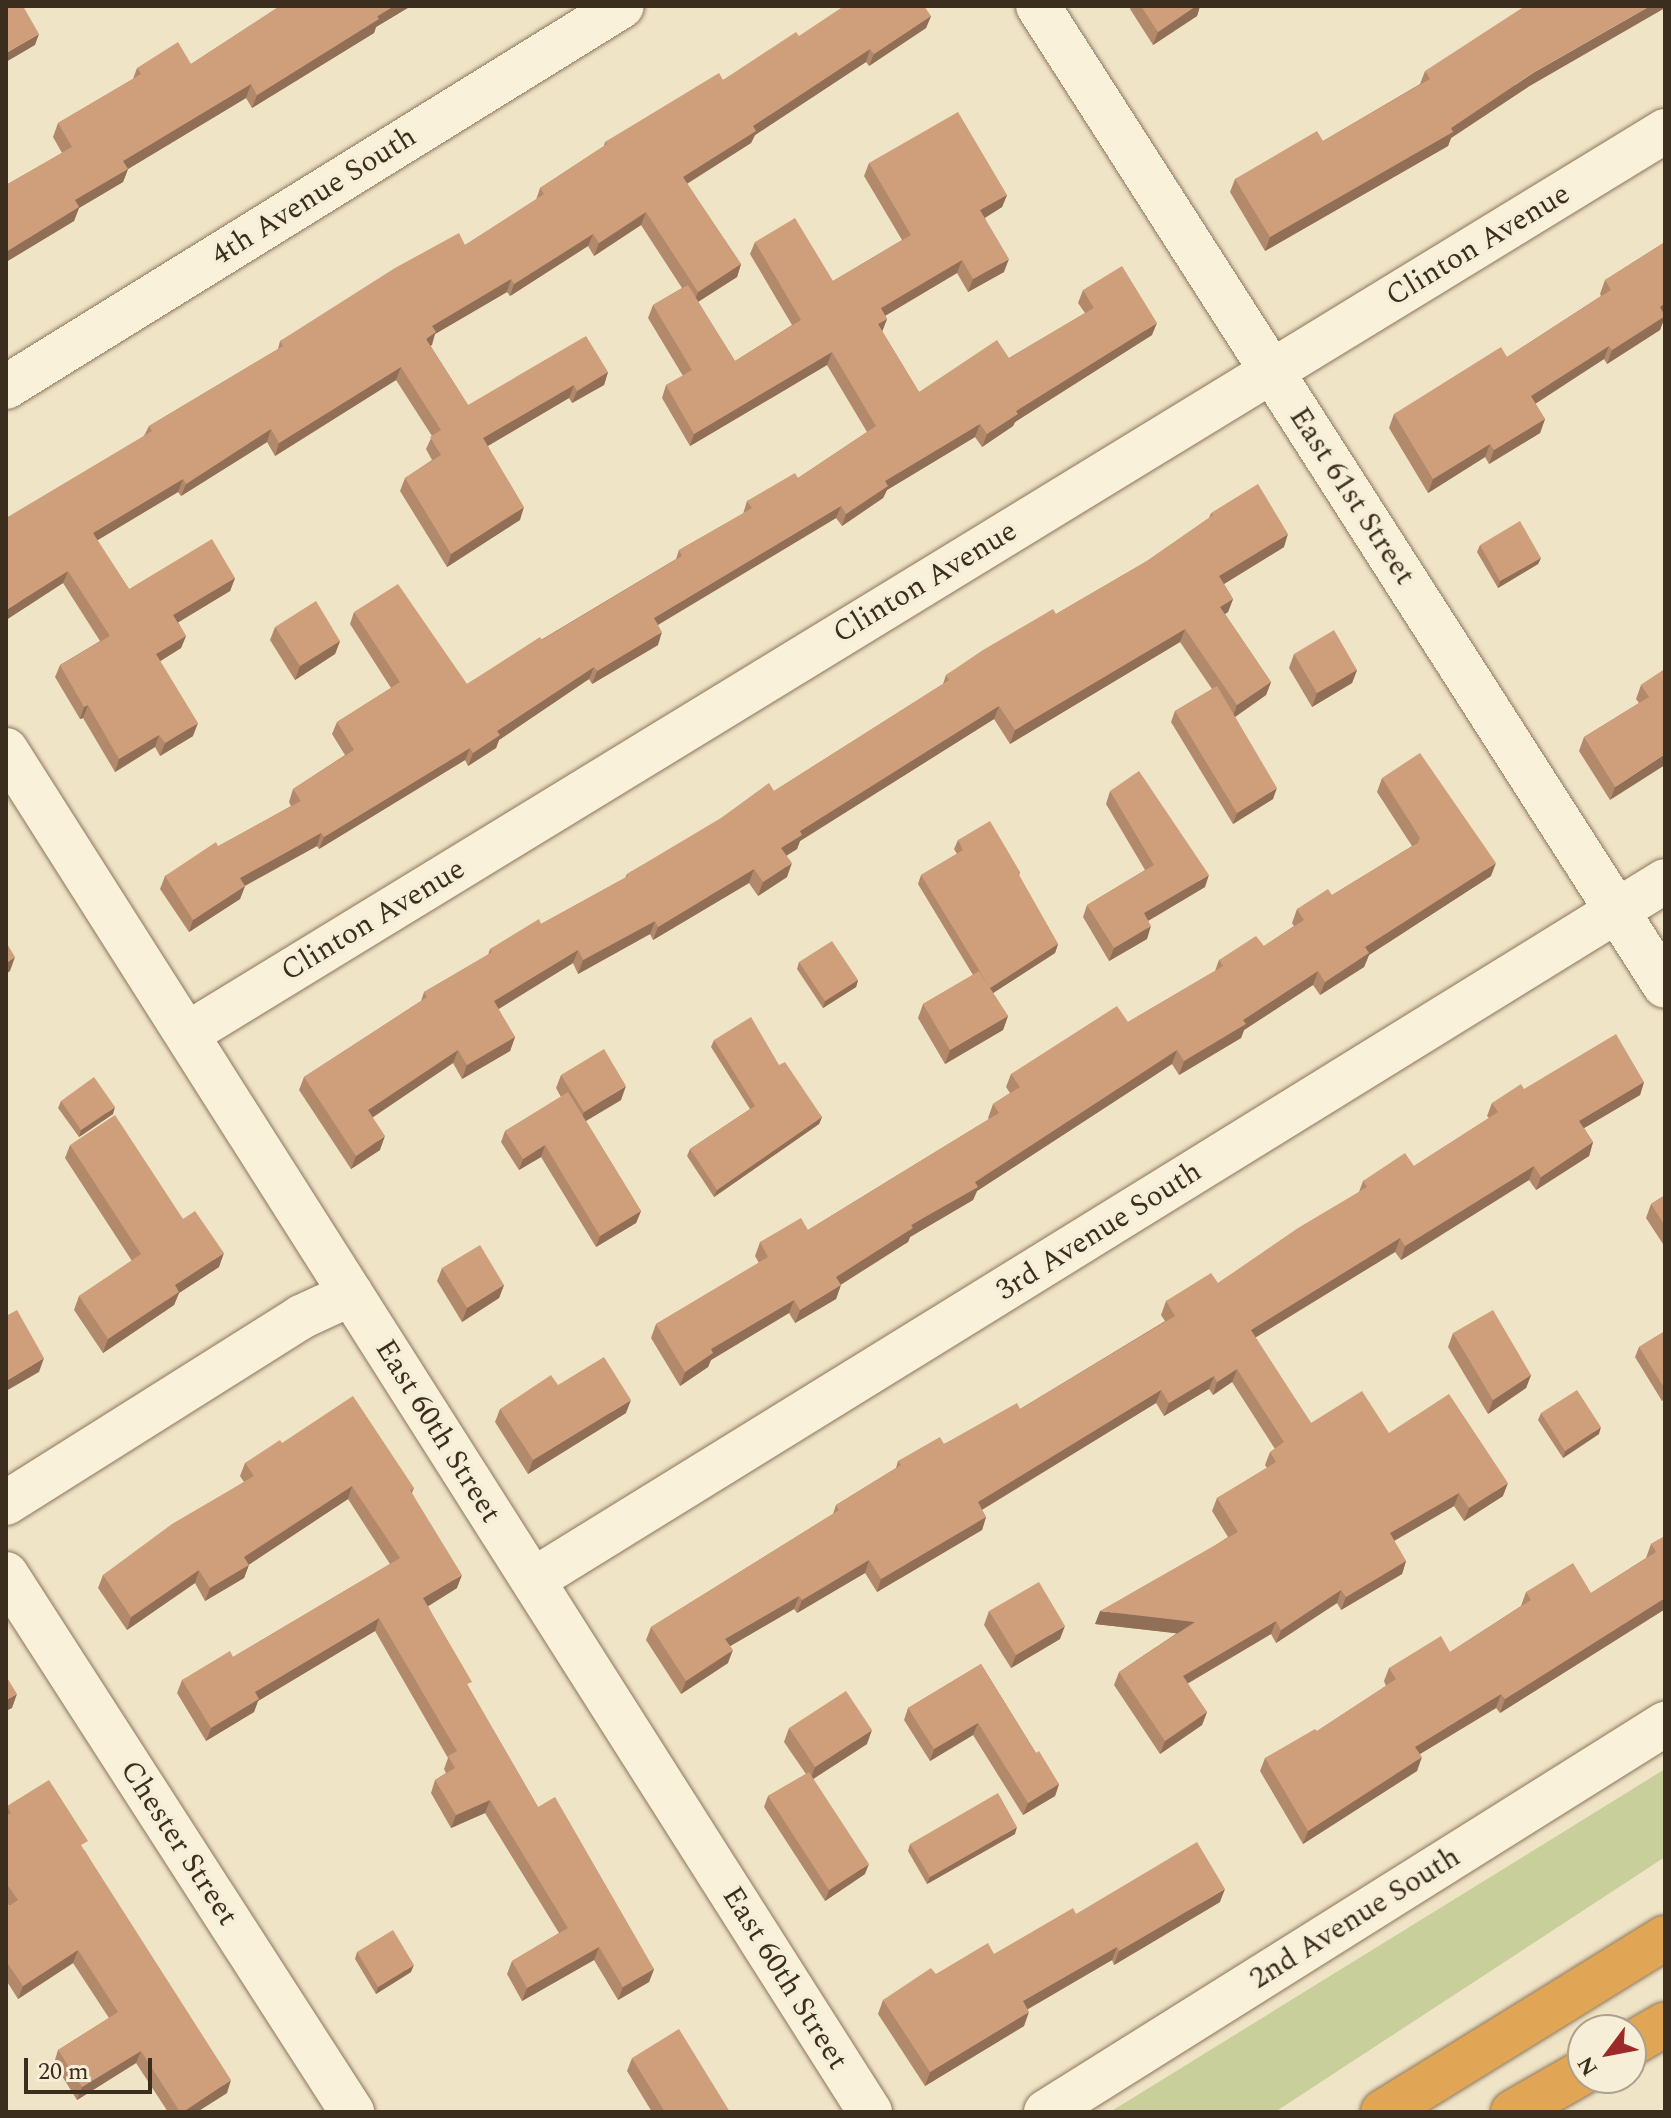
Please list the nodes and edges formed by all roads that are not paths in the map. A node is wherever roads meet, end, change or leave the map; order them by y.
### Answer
1 (622, 6) edge
2 (1038, 6) edge
3 (1665, 131) edge
4 (1272, 370) junction
5 (6, 387) edge
6 (6, 750) edge
7 (1665, 881) edge
8 (1617, 910) junction
9 (1665, 986) edge
10 (187, 1034) junction
11 (351, 1294) junction
12 (6, 1503) edge
13 (6, 1574) edge
14 (533, 1580) junction
15 (1665, 1724) edge
16 (1665, 1938) edge
17 (1665, 2024) edge
18 (1647, 2035) edge
19 (1567, 2081) edge
20 (352, 2112) edge
21 (870, 2112) edge
22 (1046, 2112) edge
23 (1383, 2112) edge
24 (1513, 2112) edge

1 - 5 street, 4th Avenue South
2 - 4 street, East 61st Street
3 - 4 street, Clinton Avenue
4 - 8 street, East 61st Street
4 - 10 street, Clinton Avenue
6 - 10 street, East 60th Street
7 - 8 street, 3rd Avenue South
8 - 9 street, East 61st Street
8 - 14 street, 3rd Avenue South
10 - 11 street, East 60th Street
11 - 12 street
11 - 14 street, East 60th Street
13 - 20 street, Chester Street
14 - 21 street, East 60th Street
15 - 22 street, 2nd Avenue South
16 - 23 highway
17 - 18 highway
19 - 24 highway

